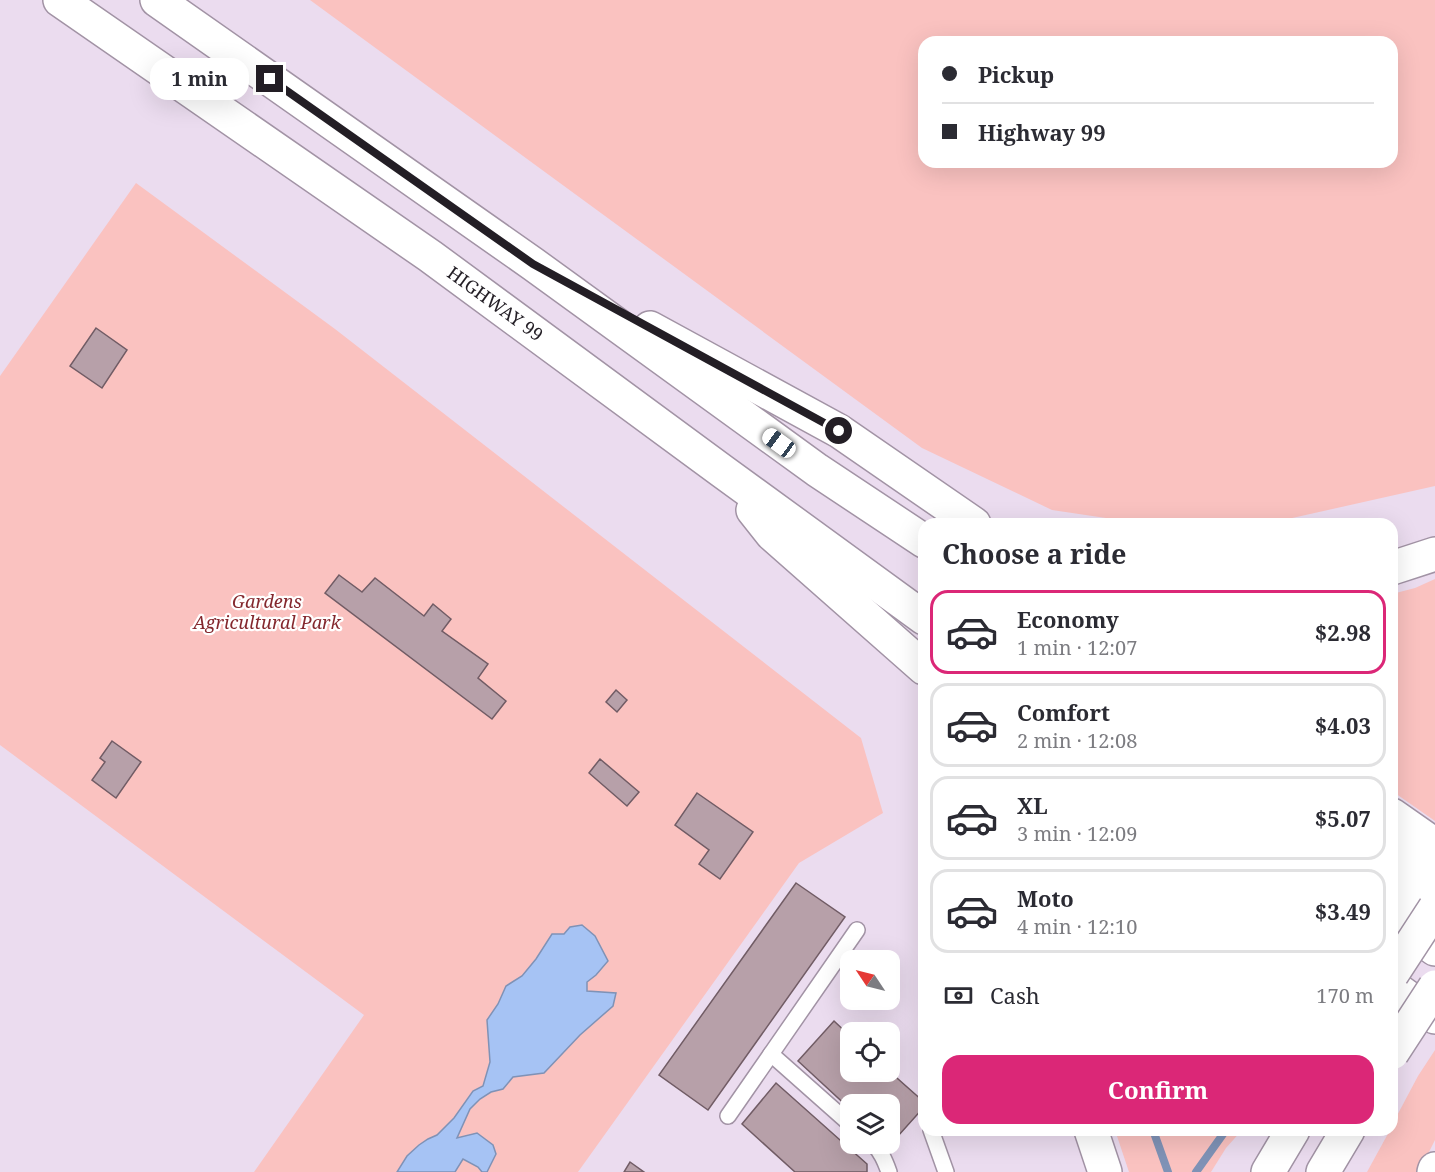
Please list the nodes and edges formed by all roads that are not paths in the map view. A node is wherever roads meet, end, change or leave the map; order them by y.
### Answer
1 (60, 0) edge
2 (156, 0) edge
3 (533, 264) junction
4 (722, 471) junction
5 (965, 518) edge
6 (800, 527) junction
7 (918, 537) edge
8 (1435, 554) edge
9 (1398, 566) edge
10 (918, 585) edge
11 (918, 614) edge
12 (918, 663) edge
13 (1398, 819) edge
14 (1435, 845) edge
15 (1398, 853) edge
16 (1435, 879) edge
17 (1398, 886) edge
18 (1435, 910) edge
19 (1398, 922) edge
20 (857, 930) dead end
21 (1435, 949) edge
22 (1398, 951) edge
23 (1398, 965) edge
24 (1435, 977) edge
25 (1435, 987) edge
26 (1398, 990) edge
27 (1435, 1017) edge
28 (1398, 1044) edge
29 (771, 1054) junction
30 (840, 1115) edge
31 (728, 1116) dead end
32 (933, 1136) edge
33 (1093, 1136) edge
34 (1289, 1136) edge
35 (1344, 1136) edge
36 (881, 1154) edge
37 (889, 1172) edge
38 (946, 1172) edge
39 (1105, 1172) edge
40 (1268, 1172) edge
41 (1323, 1172) edge

1 - 4 main road, HIGHWAY 99
2 - 3 main road
3 - 5 main road
3 - 7 main road
4 - 6 main road, HIGHWAY 99
4 - 12 main road
6 - 10 main road
6 - 11 main road, HIGHWAY 99
8 - 9 main road
13 - 14 main road
15 - 16 main road
17 - 18 main road
18 - 23 main road, bridge
19 - 21 main road
20 - 29 lane
22 - 24 main road
25 - 28 main road, bridge
26 - 27 main road
29 - 30 lane
29 - 31 lane
32 - 38 lane
33 - 39 main road
34 - 40 main road
35 - 41 main road
36 - 37 lane

